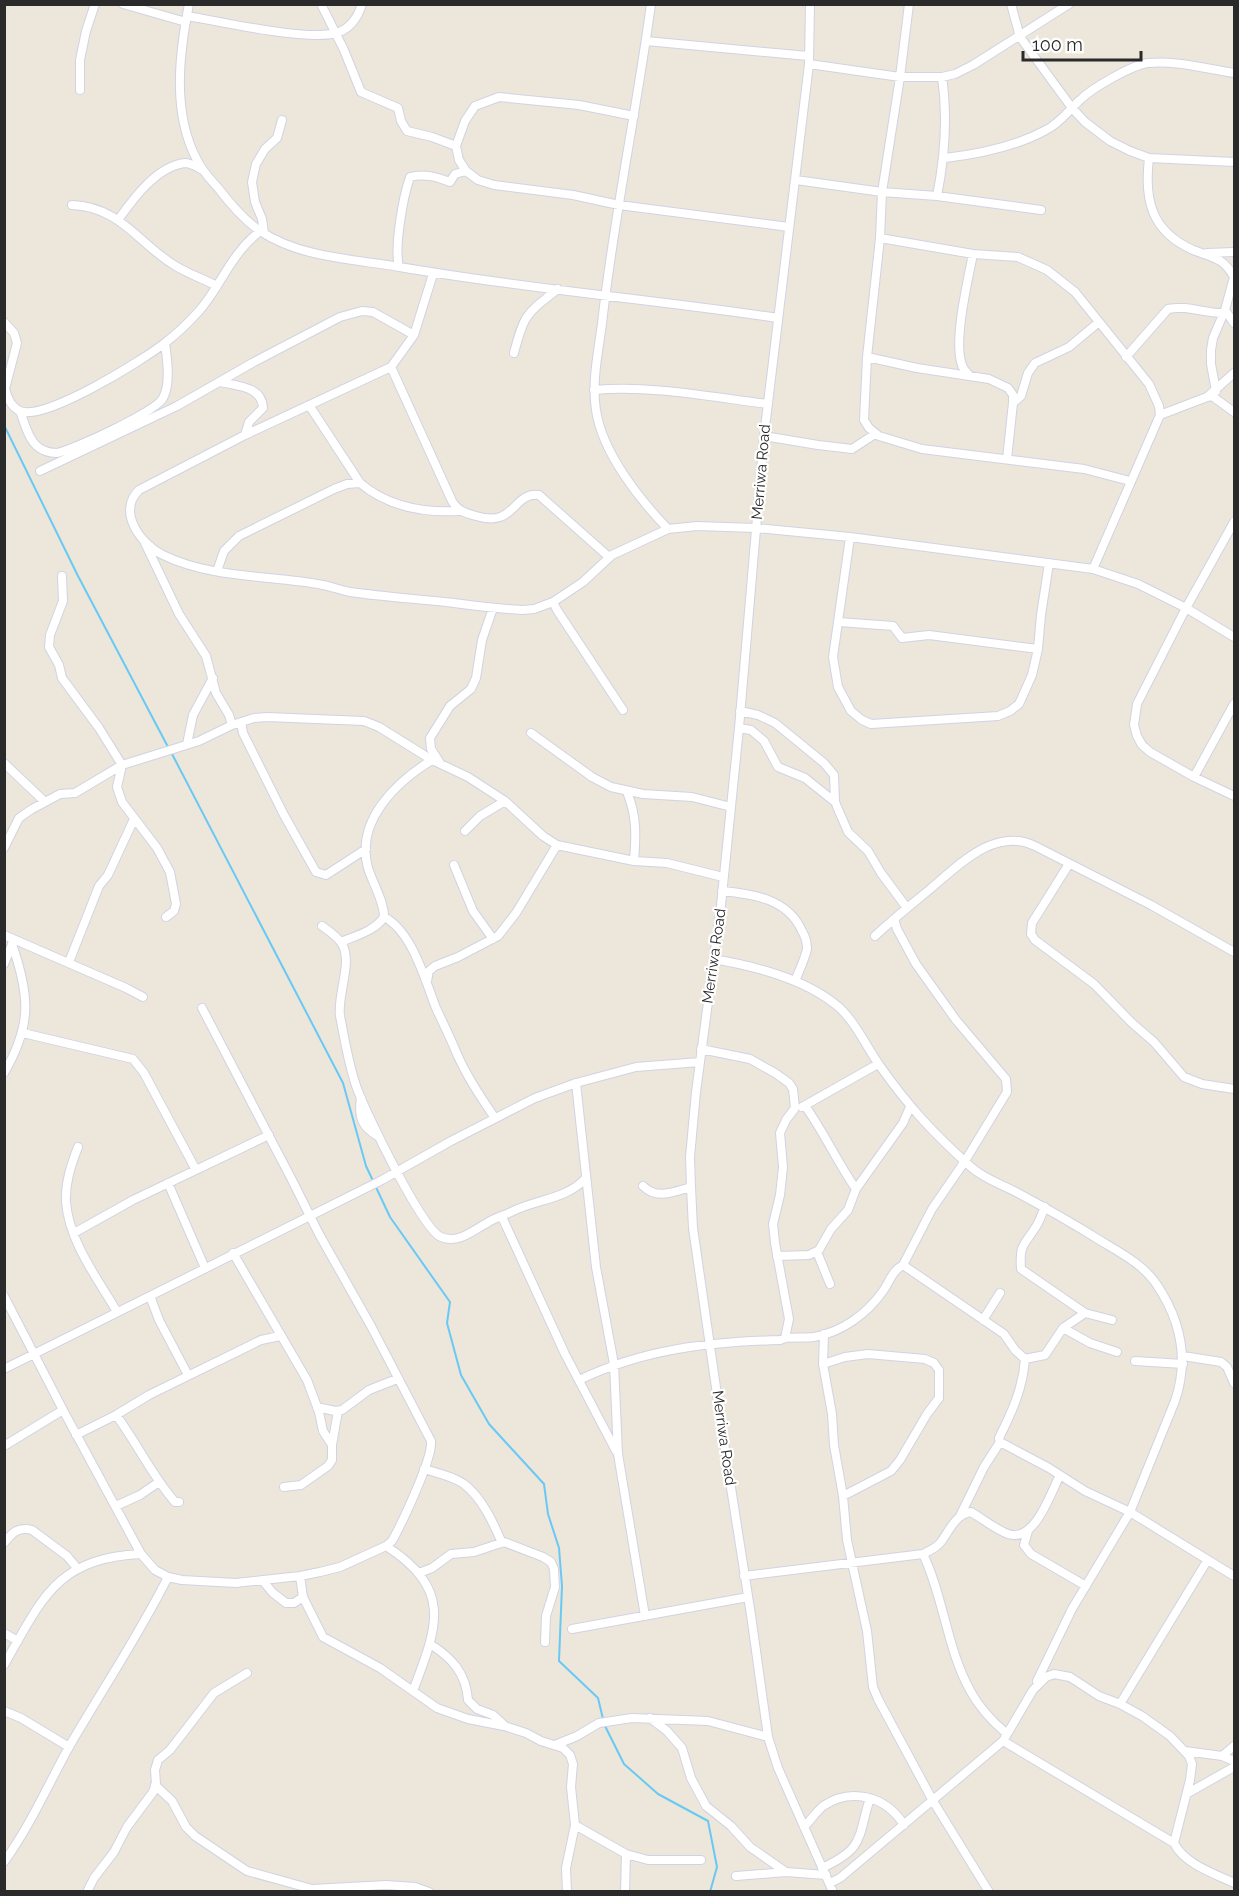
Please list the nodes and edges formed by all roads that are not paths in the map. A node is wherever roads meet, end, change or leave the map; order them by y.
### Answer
1 (95, 4) edge
2 (123, 4) edge
3 (189, 4) edge
4 (321, 4) edge
5 (362, 4) edge
6 (651, 4) edge
7 (810, 4) edge
8 (909, 4) edge
9 (1011, 4) edge
10 (1070, 4) edge
11 (186, 19) junction
12 (334, 34) junction
13 (1020, 37) junction
14 (646, 41) junction
15 (809, 60) junction
16 (1234, 74) edge
17 (900, 77) junction
18 (942, 77) junction
19 (80, 90) dead end
20 (1072, 108) junction
21 (634, 116) junction
22 (282, 120) dead end
23 (456, 146) junction
24 (945, 158) junction
25 (1149, 158) junction
26 (1234, 162) edge
27 (203, 170) junction
28 (466, 171) junction
29 (796, 180) junction
30 (882, 192) junction
31 (938, 196) junction
32 (72, 205) dead end
33 (619, 205) junction
34 (1041, 210) dead end
35 (118, 220) junction
36 (789, 227) junction
37 (262, 232) junction
38 (880, 238) junction
39 (1234, 252) edge
40 (973, 254) junction
41 (1203, 254) junction
42 (399, 267) junction
43 (432, 274) junction
44 (1234, 277) edge
45 (217, 286) junction
46 (558, 290) junction
47 (605, 296) junction
48 (1223, 311) junction
49 (778, 318) junction
50 (4, 322) edge
51 (1099, 322) junction
52 (1234, 322) edge
53 (414, 335) junction
54 (165, 343) junction
55 (514, 354) dead end
56 (867, 357) junction
57 (1126, 357) junction
58 (391, 367) junction
59 (1234, 373) edge
60 (971, 376) junction
61 (220, 382) junction
62 (594, 390) junction
63 (1216, 390) junction
64 (1207, 397) junction
65 (1013, 403) junction
66 (768, 404) junction
67 (309, 405) junction
68 (20, 411) junction
69 (1234, 412) edge
70 (1160, 415) junction
71 (875, 434) junction
72 (245, 435) junction
73 (764, 436) junction
74 (1006, 459) junction
75 (40, 471) dead end
76 (1130, 481) junction
77 (360, 483) junction
78 (459, 511) junction
79 (1234, 522) edge
80 (756, 528) junction
81 (668, 529) junction
82 (850, 537) junction
83 (143, 540) junction
84 (609, 557) junction
85 (1049, 563) junction
86 (1092, 569) junction
87 (217, 571) junction
88 (62, 576) dead end
89 (553, 602) junction
90 (493, 608) junction
91 (1186, 608) junction
92 (839, 621) junction
93 (1234, 637) edge
94 (1038, 649) junction
95 (213, 677) junction
96 (1234, 704) edge
97 (623, 710) dead end
98 (740, 711) junction
99 (241, 722) junction
100 (232, 725) junction
101 (739, 728) junction
102 (531, 733) dead end
103 (187, 744) junction
104 (436, 762) junction
105 (4, 763) edge
106 (122, 765) junction
107 (1194, 777) junction
108 (627, 792) junction
109 (1234, 796) edge
110 (505, 801) junction
111 (45, 802) junction
112 (835, 802) junction
113 (731, 807) junction
114 (134, 819) junction
115 (465, 831) dead end
116 (557, 845) junction
117 (4, 848) edge
118 (366, 849) junction
119 (634, 861) junction
120 (1069, 864) junction
121 (454, 866) dead end
122 (723, 877) junction
123 (722, 891) junction
124 (907, 908) junction
125 (166, 917) dead end
126 (384, 917) junction
127 (894, 919) junction
128 (322, 926) dead end
129 (4, 935) edge
130 (875, 936) dead end
131 (493, 939) junction
132 (13, 942) junction
133 (341, 942) junction
134 (1234, 952) edge
135 (713, 959) junction
136 (69, 962) junction
137 (4, 964) edge
138 (795, 981) junction
139 (426, 982) junction
140 (143, 997) dead end
141 (202, 1008) dead end
142 (23, 1033) junction
143 (701, 1049) junction
144 (700, 1062) junction
145 (878, 1064) junction
146 (4, 1073) edge
147 (576, 1083) junction
148 (1234, 1089) edge
149 (805, 1106) junction
150 (910, 1107) junction
151 (795, 1108) junction
152 (495, 1118) junction
153 (269, 1135) junction
154 (78, 1147) dead end
155 (965, 1161) junction
156 (196, 1170) junction
157 (396, 1172) junction
158 (585, 1179) junction
159 (168, 1183) junction
160 (643, 1186) dead end
161 (691, 1187) junction
162 (856, 1189) junction
163 (1045, 1208) junction
164 (310, 1215) junction
165 (502, 1217) junction
166 (74, 1233) junction
167 (817, 1252) junction
168 (233, 1253) junction
169 (777, 1256) junction
170 (903, 1265) junction
171 (206, 1268) junction
172 (830, 1284) dead end
173 (1000, 1293) dead end
174 (4, 1296) edge
175 (150, 1296) junction
176 (117, 1312) junction
177 (1085, 1313) junction
178 (983, 1320) junction
179 (1112, 1320) dead end
180 (272, 1322) junction
181 (1063, 1328) junction
182 (824, 1334) junction
183 (280, 1336) junction
184 (785, 1338) junction
185 (261, 1340) junction
186 (711, 1344) junction
187 (1118, 1352) dead end
188 (35, 1355) junction
189 (1025, 1359) junction
190 (1183, 1360) junction
191 (1135, 1361) dead end
192 (614, 1364) junction
193 (823, 1364) junction
194 (4, 1369) edge
195 (188, 1375) junction
196 (397, 1379) junction
197 (579, 1380) junction
198 (1234, 1383) edge
199 (317, 1407) junction
200 (63, 1410) junction
201 (338, 1411) junction
202 (116, 1415) junction
203 (76, 1435) junction
204 (1000, 1442) junction
205 (332, 1445) junction
206 (4, 1446) edge
207 (618, 1454) junction
208 (424, 1469) junction
209 (1060, 1475) junction
210 (159, 1482) junction
211 (285, 1487) dead end
212 (843, 1496) junction
213 (179, 1502) dead end
214 (116, 1506) junction
215 (1131, 1512) junction
216 (960, 1516) junction
217 (1028, 1531) junction
218 (4, 1543) edge
219 (502, 1543) junction
220 (386, 1546) junction
221 (141, 1554) junction
222 (923, 1554) junction
223 (1207, 1561) junction
224 (852, 1563) junction
225 (77, 1568) junction
226 (419, 1573) junction
227 (300, 1576) junction
228 (744, 1576) junction
229 (1234, 1576) edge
230 (168, 1577) junction
231 (263, 1581) junction
232 (1086, 1586) junction
233 (303, 1597) junction
234 (748, 1597) junction
235 (645, 1616) junction
236 (572, 1629) dead end
237 (4, 1634) edge
238 (18, 1641) junction
239 (545, 1642) dead end
240 (430, 1644) junction
241 (4, 1665) edge
242 (247, 1673) dead end
243 (1033, 1690) junction
244 (414, 1691) junction
245 (1120, 1704) junction
246 (4, 1711) edge
247 (650, 1718) junction
248 (504, 1726) junction
249 (768, 1737) junction
250 (1005, 1738) junction
251 (555, 1745) junction
252 (1234, 1746) edge
253 (69, 1747) junction
254 (1185, 1751) junction
255 (1222, 1756) junction
256 (1234, 1761) edge
257 (1234, 1767) edge
258 (155, 1785) junction
259 (1188, 1793) junction
260 (870, 1798) junction
261 (933, 1801) junction
262 (904, 1824) junction
263 (575, 1825) junction
264 (804, 1827) junction
265 (1174, 1843) junction
266 (626, 1854) junction
267 (701, 1860) dead end
268 (4, 1862) edge
269 (786, 1872) junction
270 (736, 1876) dead end
271 (828, 1882) edge
272 (1234, 1883) edge
273 (87, 1892) edge
274 (429, 1892) edge
275 (567, 1892) edge
276 (625, 1892) edge
277 (989, 1892) edge

1 - 19 street
2 - 11 street
3 - 11 street
4 - 12 street
5 - 12 street
6 - 14 street
7 - 15 street, Merriwa Road
8 - 17 street
9 - 13 street
10 - 13 street
11 - 12 street
11 - 27 street
12 - 23 street
13 - 18 street
13 - 20 street
14 - 15 street
14 - 21 street
15 - 17 street
15 - 29 street, Merriwa Road
16 - 20 street
17 - 18 street
17 - 30 street
18 - 24 street
20 - 24 street
20 - 25 street
21 - 23 street
21 - 33 street
22 - 37 street
23 - 28 street
24 - 31 street
25 - 26 street
25 - 41 street
27 - 35 street
27 - 37 street
28 - 33 street
28 - 42 street
29 - 30 street
29 - 36 street, Merriwa Road
30 - 31 street
30 - 38 street
31 - 34 street
32 - 35 street
33 - 36 street
33 - 47 street
35 - 45 street
36 - 49 street, Merriwa Road
37 - 42 street
37 - 45 street
38 - 40 street
38 - 56 street
39 - 41 street
40 - 51 street
40 - 60 street
41 - 44 street
42 - 43 street
43 - 46 street
43 - 53 street
44 - 48 street
45 - 54 street
46 - 47 street
46 - 55 street
47 - 49 street
47 - 62 street
48 - 52 street
48 - 57 street
48 - 63 street
49 - 66 street, Merriwa Road
50 - 68 street
51 - 57 street
51 - 65 street
53 - 58 street
53 - 61 street
54 - 68 street
54 - 68 street
56 - 60 street
56 - 71 street
57 - 70 street
58 - 67 street
58 - 78 street
59 - 63 street
60 - 65 street
61 - 72 street
61 - 75 street
62 - 66 street
62 - 81 street
63 - 64 street
64 - 69 street
64 - 70 street
65 - 74 street
66 - 73 street, Merriwa Road
67 - 72 street
67 - 77 street
70 - 76 street
71 - 73 street
71 - 74 street
72 - 83 street
73 - 80 street, Merriwa Road
74 - 76 street
76 - 86 street
77 - 78 street
77 - 87 street
78 - 84 street
79 - 91 street
80 - 81 street
80 - 82 street
80 - 98 street, Merriwa Road
81 - 84 street
82 - 85 street
82 - 92 street
83 - 87 street
83 - 95 street
84 - 89 street
85 - 86 street
85 - 94 street
86 - 91 street
87 - 90 street
88 - 106 street
89 - 90 street
89 - 97 street
90 - 104 street
91 - 93 street
91 - 107 street
92 - 94 street
92 - 94 street
95 - 100 street
95 - 103 street
96 - 107 street
98 - 101 street, Merriwa Road
98 - 112 street
99 - 100 street
99 - 104 street
99 - 118 street
100 - 103 street
101 - 112 street
101 - 113 street, Merriwa Road
102 - 108 street
103 - 106 street
104 - 110 street
104 - 118 street
105 - 111 street
106 - 111 street
106 - 114 street
107 - 109 street
108 - 113 street
108 - 119 street
110 - 115 street
110 - 116 street
111 - 117 street
112 - 124 street
113 - 122 street, Merriwa Road
114 - 125 street
114 - 136 street
116 - 119 street
116 - 131 street
118 - 126 street
119 - 122 street
120 - 124 street
120 - 134 street
120 - 148 street
121 - 131 street
122 - 123 street, Merriwa Road
123 - 135 street, Merriwa Road
123 - 138 street
124 - 127 street
126 - 133 street
126 - 139 street
127 - 130 street
127 - 155 street
128 - 133 street
129 - 132 street
131 - 139 street
132 - 136 street
132 - 137 street
132 - 142 street
133 - 157 street
135 - 138 street
135 - 143 street, Merriwa Road
136 - 140 street
138 - 145 street
139 - 152 street
141 - 153 street
142 - 146 street
142 - 156 street
143 - 144 street, Merriwa Road
143 - 151 street
144 - 147 street
144 - 161 street, Merriwa Road
145 - 149 street
145 - 150 street
147 - 152 street
147 - 158 street
149 - 151 street
149 - 162 street
150 - 155 street
150 - 162 street
151 - 169 street
152 - 157 street
153 - 156 street
153 - 164 street
154 - 166 street
155 - 163 street
155 - 170 street
156 - 159 street
157 - 164 street
157 - 165 street
158 - 165 street
158 - 192 street
159 - 166 street
159 - 171 street
160 - 161 street
161 - 186 street, Merriwa Road
162 - 167 street
163 - 177 street
163 - 190 street
164 - 168 street
164 - 196 street
165 - 197 street
166 - 176 street
167 - 169 street
167 - 172 street
168 - 171 street
168 - 180 street
169 - 184 street
170 - 178 street
170 - 182 street
171 - 175 street
173 - 178 street
174 - 188 street
175 - 176 street
175 - 195 street
176 - 188 street
177 - 179 street
177 - 181 street
178 - 189 street
180 - 183 street
180 - 185 street
181 - 187 street
181 - 189 street
182 - 184 street
182 - 193 street
183 - 185 street
183 - 199 street
184 - 186 street
185 - 195 street
186 - 192 street
186 - 228 street, Merriwa Road
188 - 194 street
188 - 200 street
189 - 204 street
190 - 191 street
190 - 198 street
190 - 215 street
192 - 197 street
192 - 207 street
193 - 212 street
193 - 212 street
195 - 202 street
196 - 201 street
196 - 208 street
197 - 207 street
199 - 201 street
199 - 205 street
200 - 203 street
200 - 206 street
201 - 205 street
202 - 203 street
202 - 210 street
203 - 214 street
204 - 209 street
204 - 216 street
205 - 211 street
207 - 235 street
208 - 219 street
208 - 220 street
209 - 215 street
209 - 217 street
210 - 213 street
210 - 214 street
212 - 224 street
214 - 221 street
215 - 223 street
215 - 232 street
216 - 217 street
216 - 222 street
217 - 232 street
218 - 225 street
219 - 226 street
219 - 239 street
220 - 226 street
220 - 227 street
221 - 225 street
221 - 230 street
222 - 224 street
222 - 250 street
223 - 229 street
223 - 245 street
224 - 228 street
224 - 261 street
225 - 238 street
226 - 240 street
227 - 231 street
227 - 233 street
228 - 234 street, Merriwa Road
230 - 231 street
230 - 253 street
231 - 233 street
232 - 243 street
233 - 244 street
234 - 235 street
234 - 249 street, Merriwa Road
235 - 236 street
237 - 238 street
238 - 241 street
240 - 244 street
240 - 248 street
242 - 258 street
243 - 245 street
243 - 250 street
244 - 248 street
245 - 254 street
246 - 253 street
247 - 249 street
247 - 251 street
247 - 269 street
248 - 251 street
249 - 264 street, Merriwa Road
250 - 261 street
250 - 265 street
251 - 263 street
252 - 255 street
253 - 268 street
254 - 255 street
254 - 259 street
255 - 256 street
257 - 259 street
258 - 273 street
258 - 274 street
259 - 265 street
260 - 262 street
260 - 264 street
260 - 271 street
261 - 262 street
261 - 277 street
262 - 271 street
263 - 266 street
263 - 275 street
264 - 271 street, Merriwa Road
265 - 272 street
266 - 267 street
266 - 276 street
269 - 270 street
269 - 271 street

